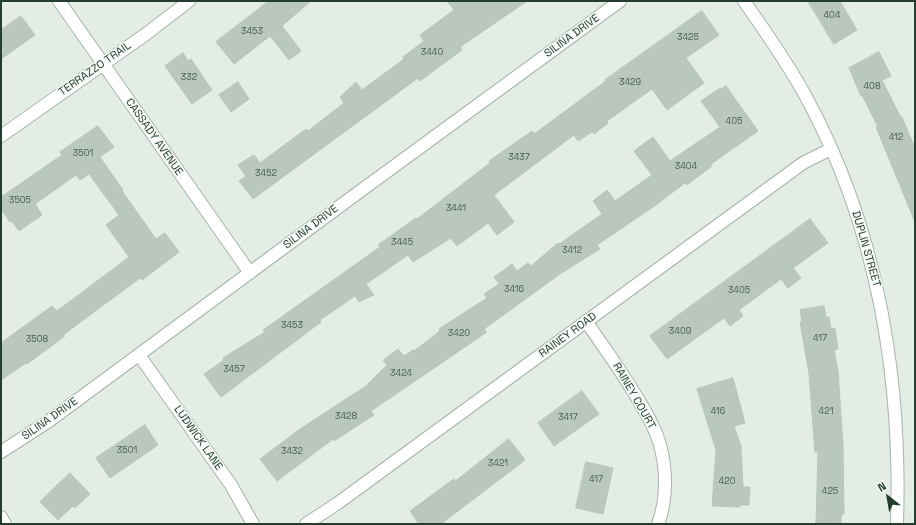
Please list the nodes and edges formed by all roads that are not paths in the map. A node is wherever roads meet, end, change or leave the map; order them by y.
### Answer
1 (58, 1) edge
2 (189, 1) edge
3 (620, 1) edge
4 (744, 1) edge
5 (103, 64) junction
6 (1, 136) edge
7 (832, 149) junction
8 (250, 273) junction
9 (586, 322) junction
10 (139, 355) junction
11 (1, 452) edge
12 (1, 517) edge
13 (5, 524) edge
14 (253, 524) edge
15 (306, 524) edge
16 (658, 524) edge
17 (897, 524) edge

1 - 5 street, CASSADY AVENUE
2 - 5 street, TERRAZZO TRAIL
3 - 8 street, SILINA DRIVE
4 - 7 street, DUPLIN STREET
5 - 6 street, TERRAZZO TRAIL
5 - 8 street, CASSADY AVENUE
7 - 9 street, RAINEY ROAD
7 - 17 street, DUPLIN STREET
8 - 10 street, SILINA DRIVE
9 - 15 street, RAINEY ROAD
9 - 16 street, RAINEY COURT
10 - 11 street, SILINA DRIVE
10 - 14 street, LUDWICK LANE
12 - 13 street

